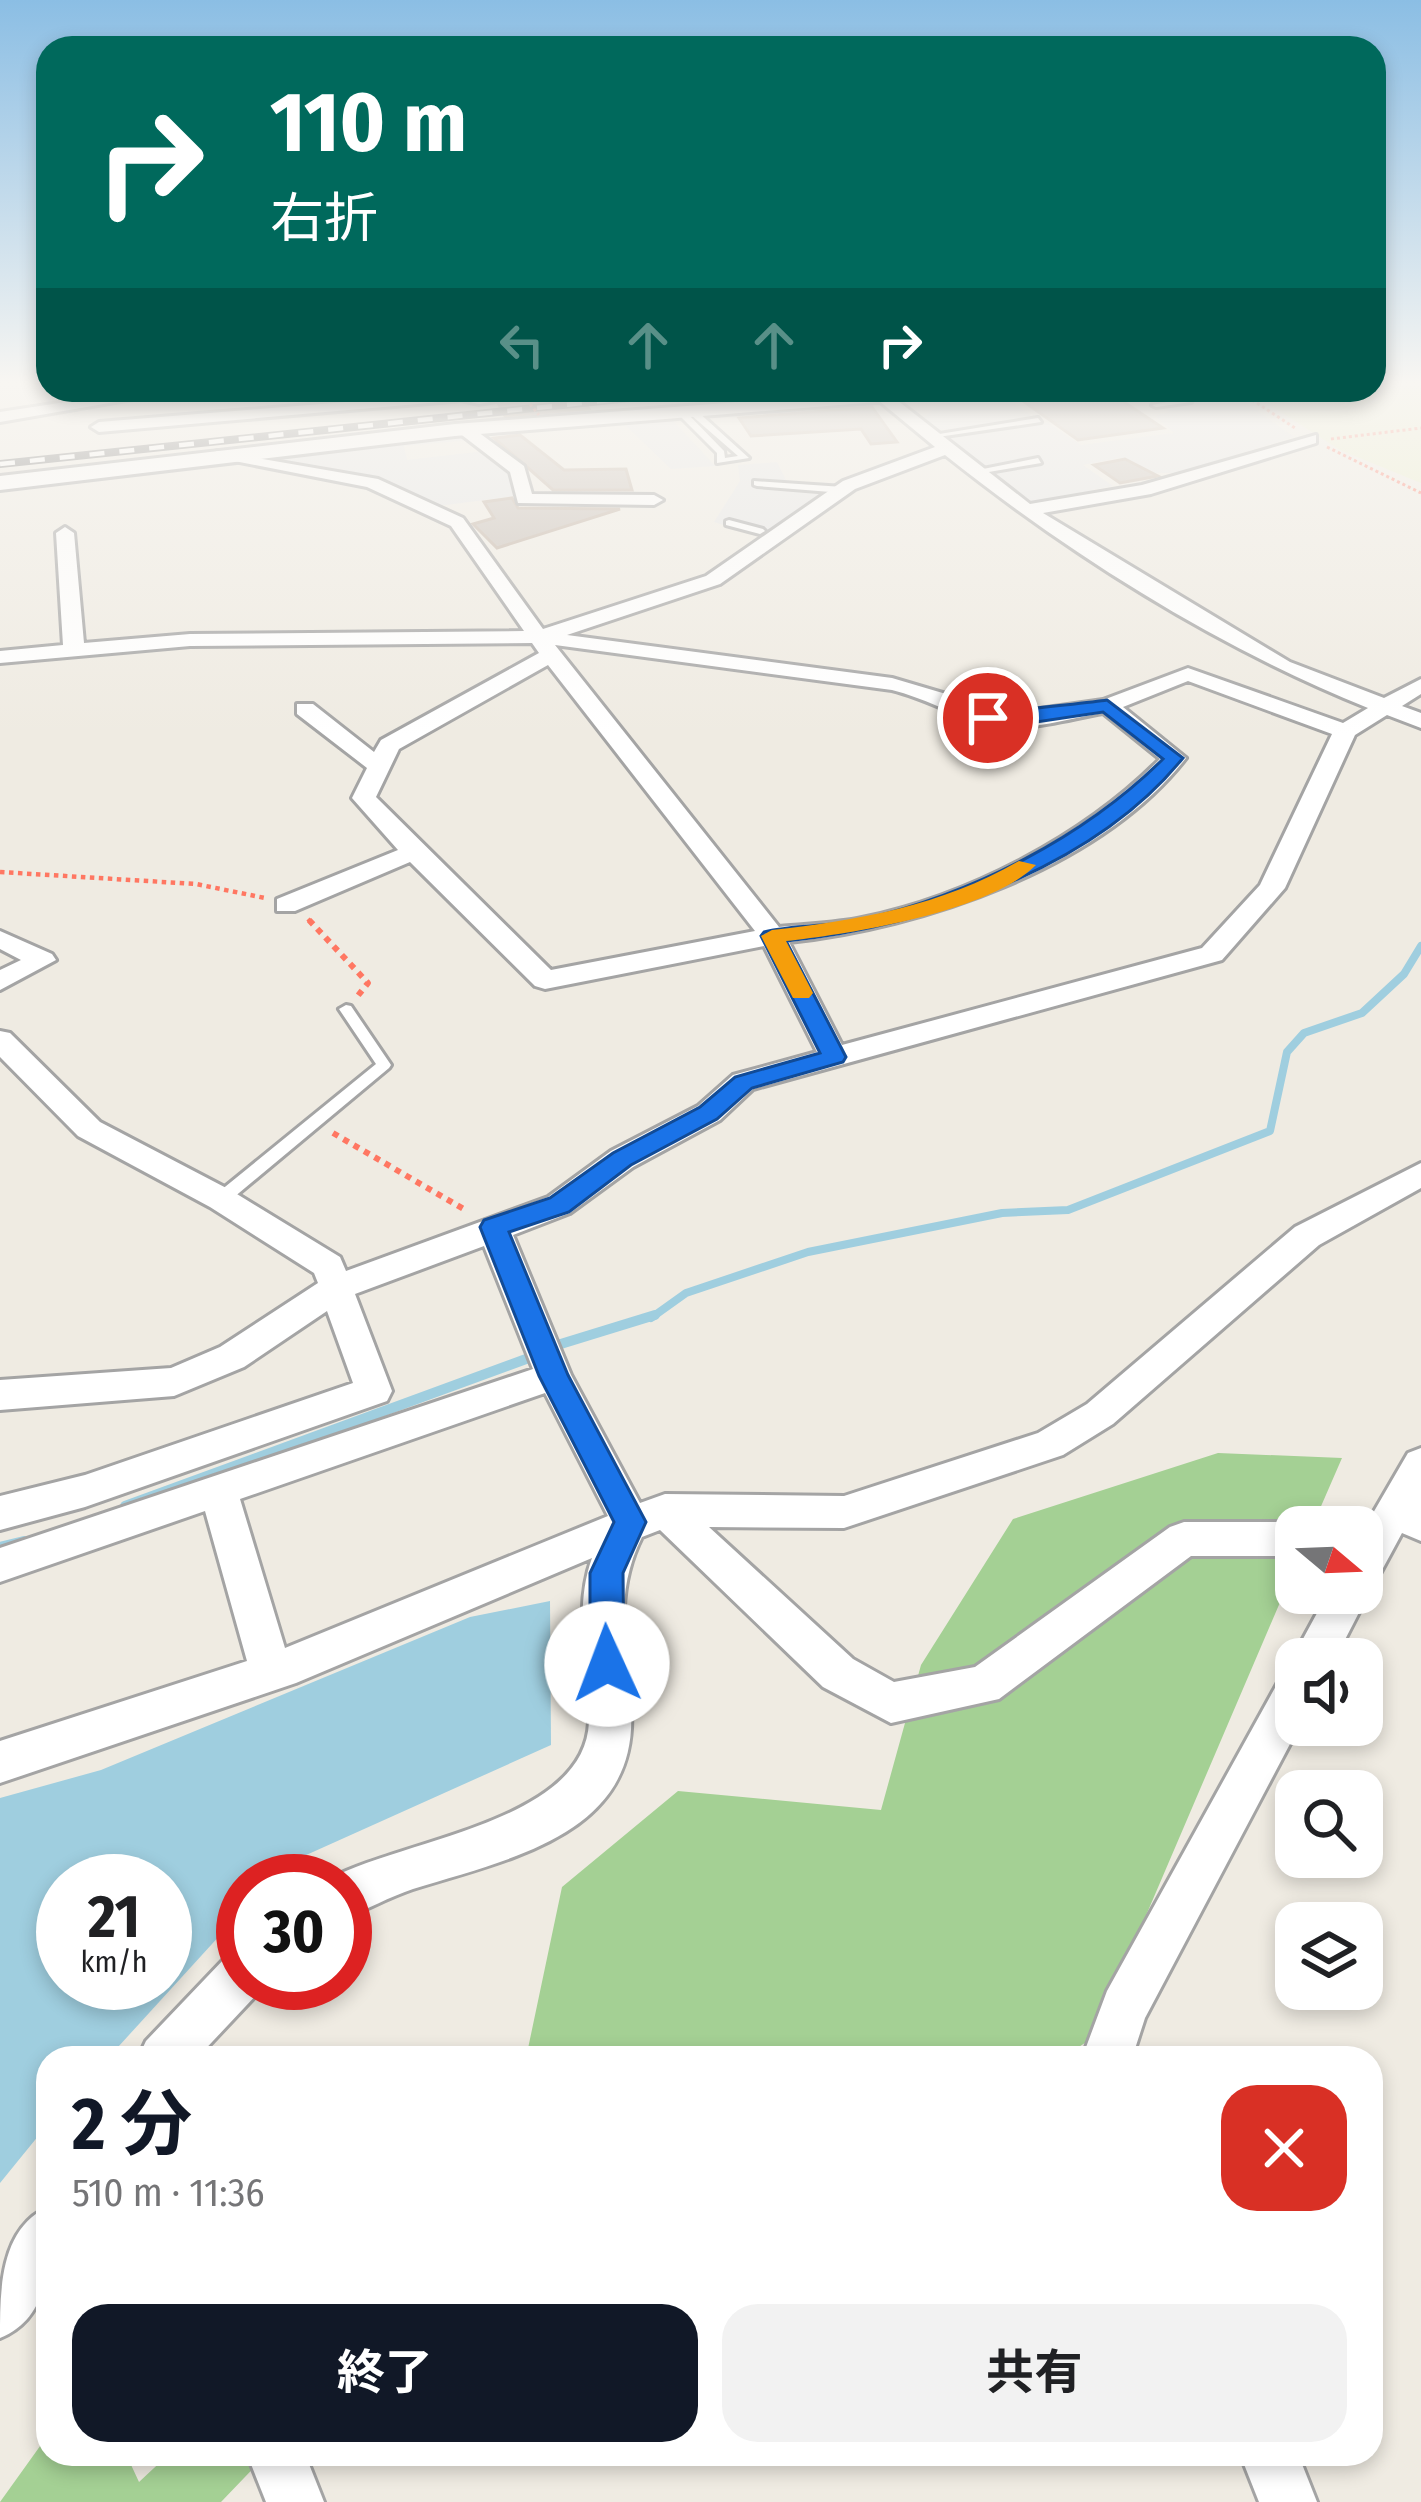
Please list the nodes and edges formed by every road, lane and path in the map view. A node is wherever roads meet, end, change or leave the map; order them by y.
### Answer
1 (412, 502) edge
2 (826, 502) edge
3 (1016, 502) edge
4 (1075, 502) edge
5 (1026, 510) junction
6 (729, 523) dead end
7 (760, 531) dead end
8 (65, 533) dead end
9 (545, 646) junction
10 (74, 650) junction
11 (0, 657) edge
12 (1421, 685) edge
13 (1107, 706) junction
14 (1379, 706) junction
15 (305, 709) dead end
16 (1421, 721) edge
17 (1345, 730) junction
18 (376, 764) junction
19 (414, 852) junction
20 (0, 872) edge
21 (286, 905) junction
22 (772, 936) junction
23 (0, 939) edge
24 (0, 981) edge
25 (346, 1009) joint
26 (0, 1040) edge
27 (834, 1057) junction
28 (315, 1122) junction
29 (1421, 1174) edge
30 (221, 1199) junction
31 (494, 1227) junction
32 (338, 1287) junction
33 (554, 1376) junction
34 (0, 1395) edge
35 (1421, 1464) edge
36 (219, 1493) junction
37 (0, 1513) edge
38 (647, 1516) junction
39 (1383, 1537) edge
40 (1275, 1539) edge
41 (0, 1564) edge
42 (271, 1672) junction
43 (1275, 1730) edge
44 (0, 1762) edge
45 (372, 1885) edge
46 (216, 2002) edge
47 (174, 2046) edge
48 (1111, 2046) edge
49 (36, 2252) edge
50 (0, 2311) edge
51 (281, 2466) edge
52 (1274, 2466) edge
53 (295, 2502) edge
54 (1288, 2502) edge

1 - 9 street
2 - 9 street
3 - 5 street
4 - 5 street
5 - 14 street
6 - 7 lane
8 - 10 street
9 - 10 street
9 - 13 street
9 - 18 street
9 - 22 street
10 - 11 street
12 - 14 street
13 - 17 street
13 - 22 street
14 - 16 street
14 - 17 street
15 - 18 street
17 - 27 street
18 - 19 street
19 - 21 street
19 - 22 street
20 - 21 path
21 - 25 path
22 - 27 street
23 - 24 street
25 - 28 lane
26 - 30 street
27 - 31 street
28 - 30 lane
28 - 31 path
29 - 38 street
30 - 32 street
31 - 32 street
31 - 33 street
32 - 34 street
32 - 37 street
33 - 36 street
33 - 38 street
35 - 39 street
36 - 41 street
36 - 42 street
38 - 40 street
38 - 42 street
38 - 45 street
42 - 44 street
43 - 48 street
46 - 47 street
49 - 50 street
51 - 53 street
52 - 54 street

